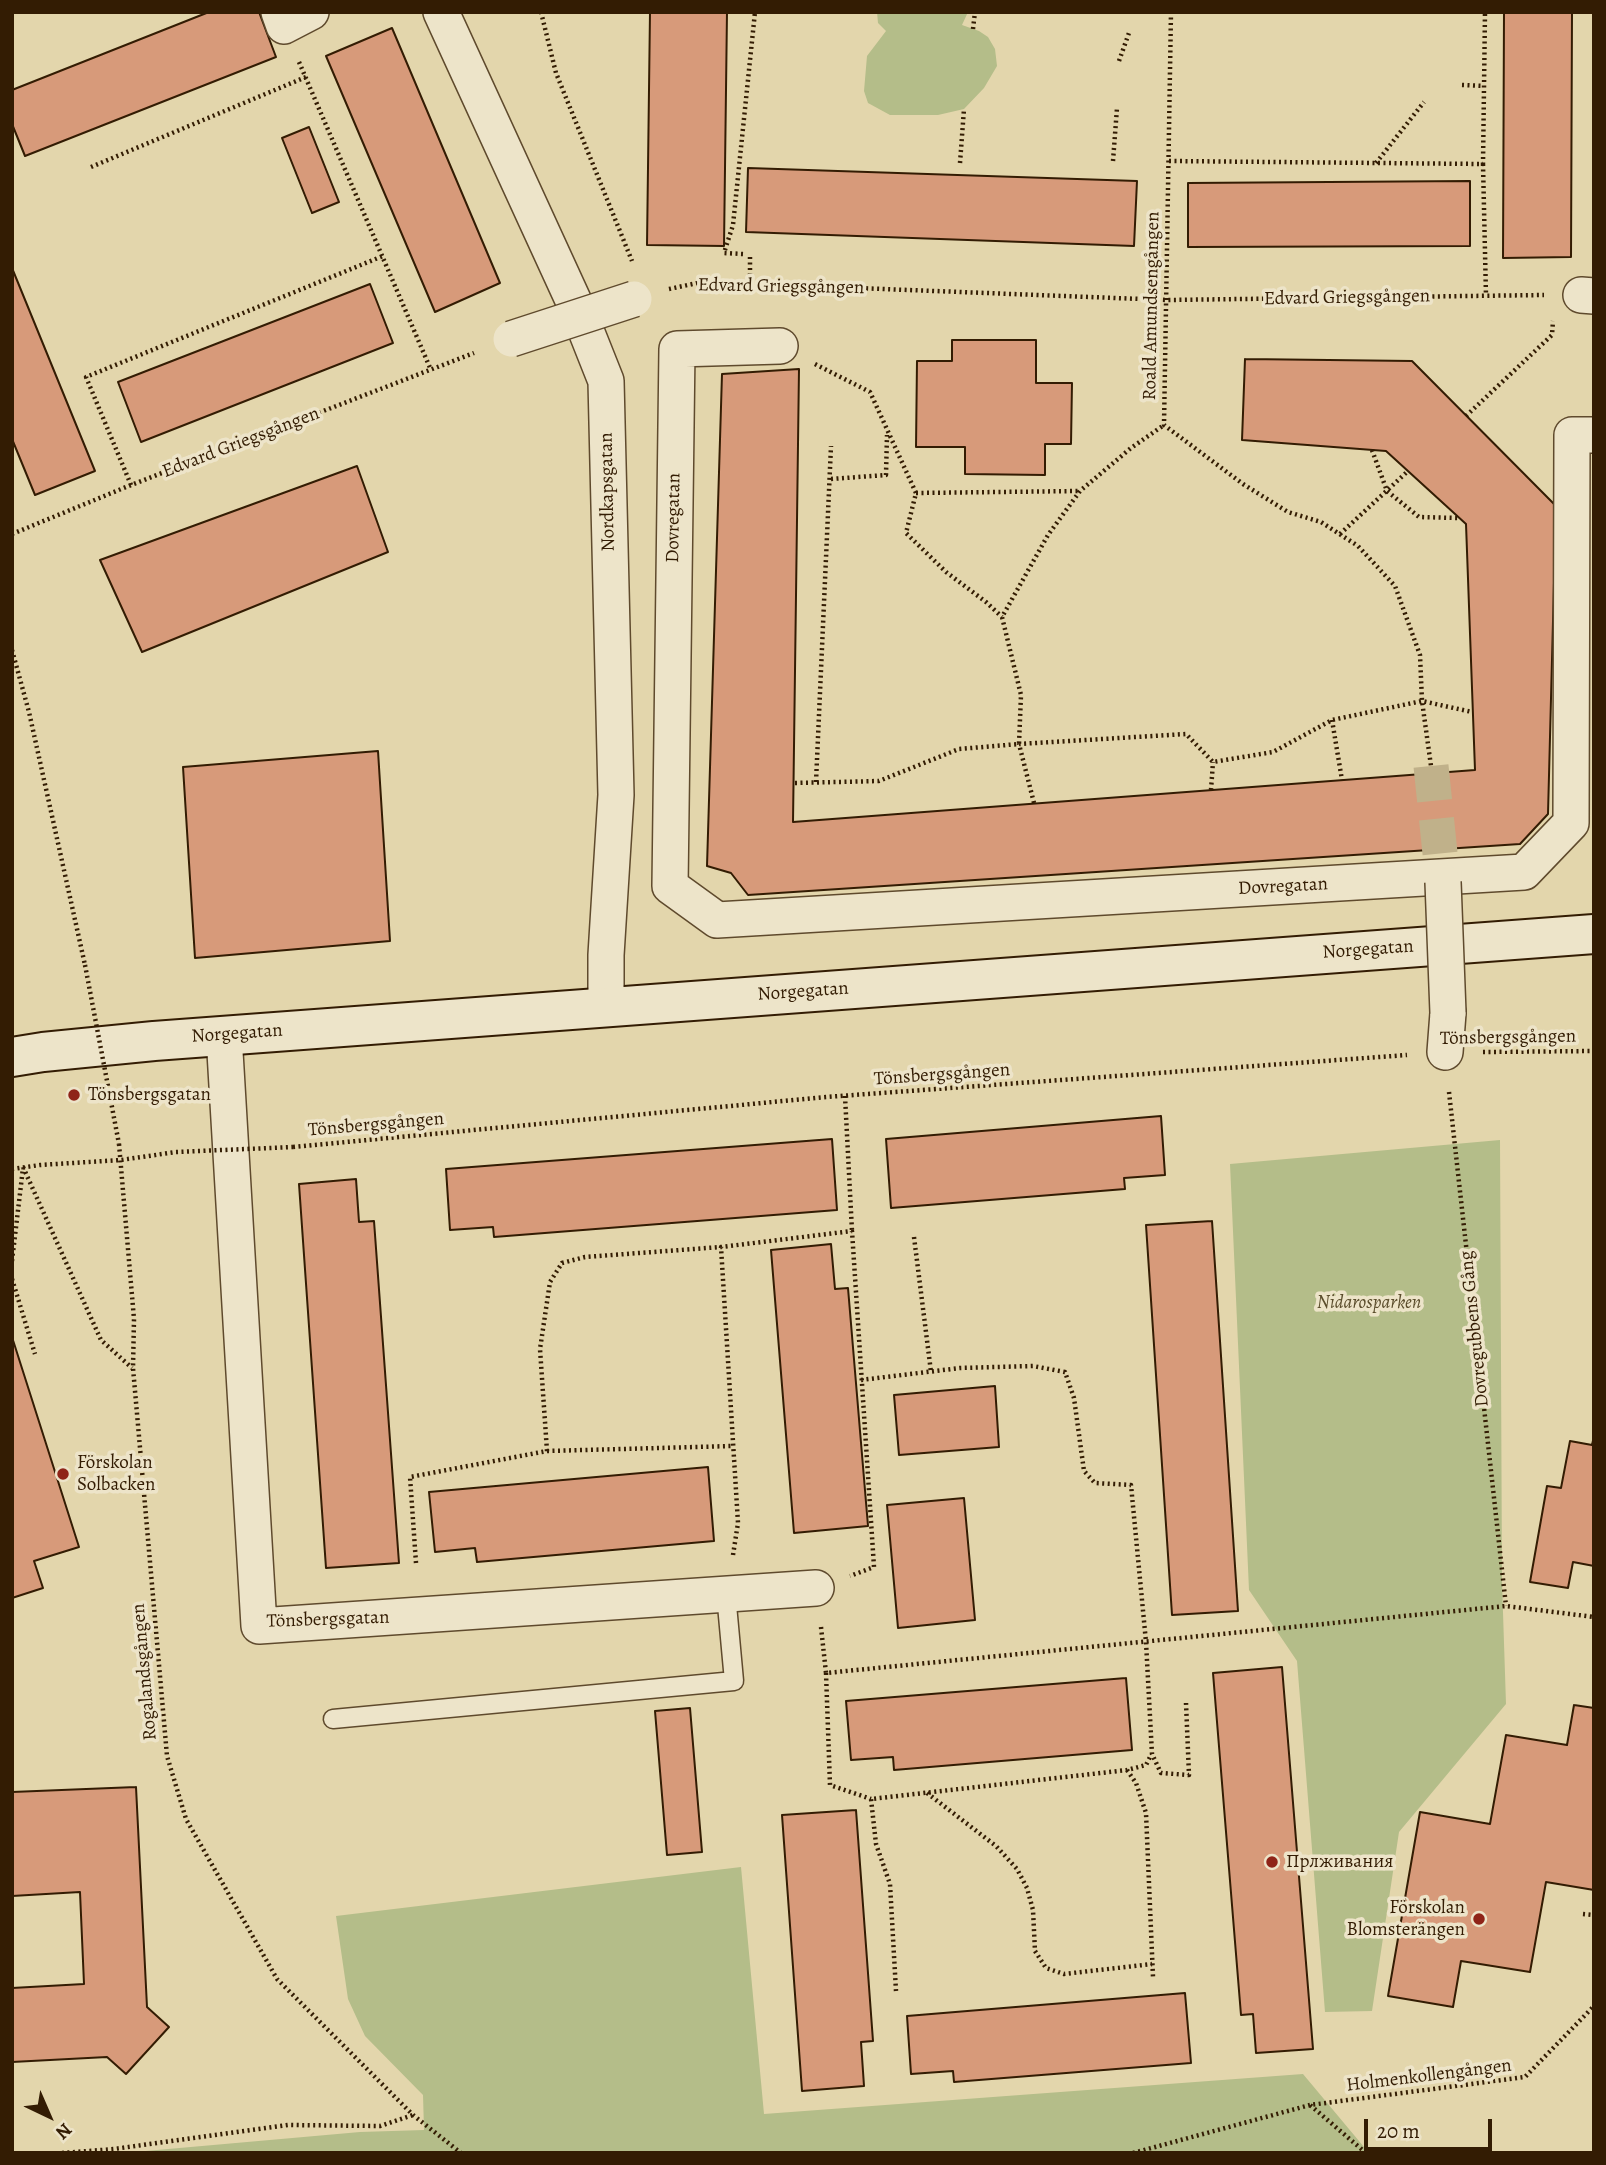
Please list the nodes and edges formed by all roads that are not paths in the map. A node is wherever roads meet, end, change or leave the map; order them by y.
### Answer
1 (441, 12) edge
2 (640, 297) road end
3 (511, 339) road end
4 (780, 346) road end
5 (1594, 435) edge
6 (669, 791) junction
7 (616, 795) junction
8 (1443, 881) tunnel mouth
9 (1594, 934) edge
10 (606, 1006) junction
11 (224, 1035) junction
12 (1445, 1052) road end
13 (12, 1057) edge
14 (816, 1588) road end
15 (726, 1594) junction
16 (333, 1720) dead end

1 - 7 street, Nordkapsgatan
2 - 3 street, bridge
4 - 6 street, Dovregatan
5 - 6 street, Dovregatan
6 - 7 street
7 - 10 street, Nordkapsgatan
8 - 12 street, bridge
9 - 10 street, Norgegatan
10 - 11 street, Norgegatan
11 - 13 street, Norgegatan
11 - 15 street, Tönsbergsgatan
14 - 15 street, Tönsbergsgatan
15 - 16 lane

